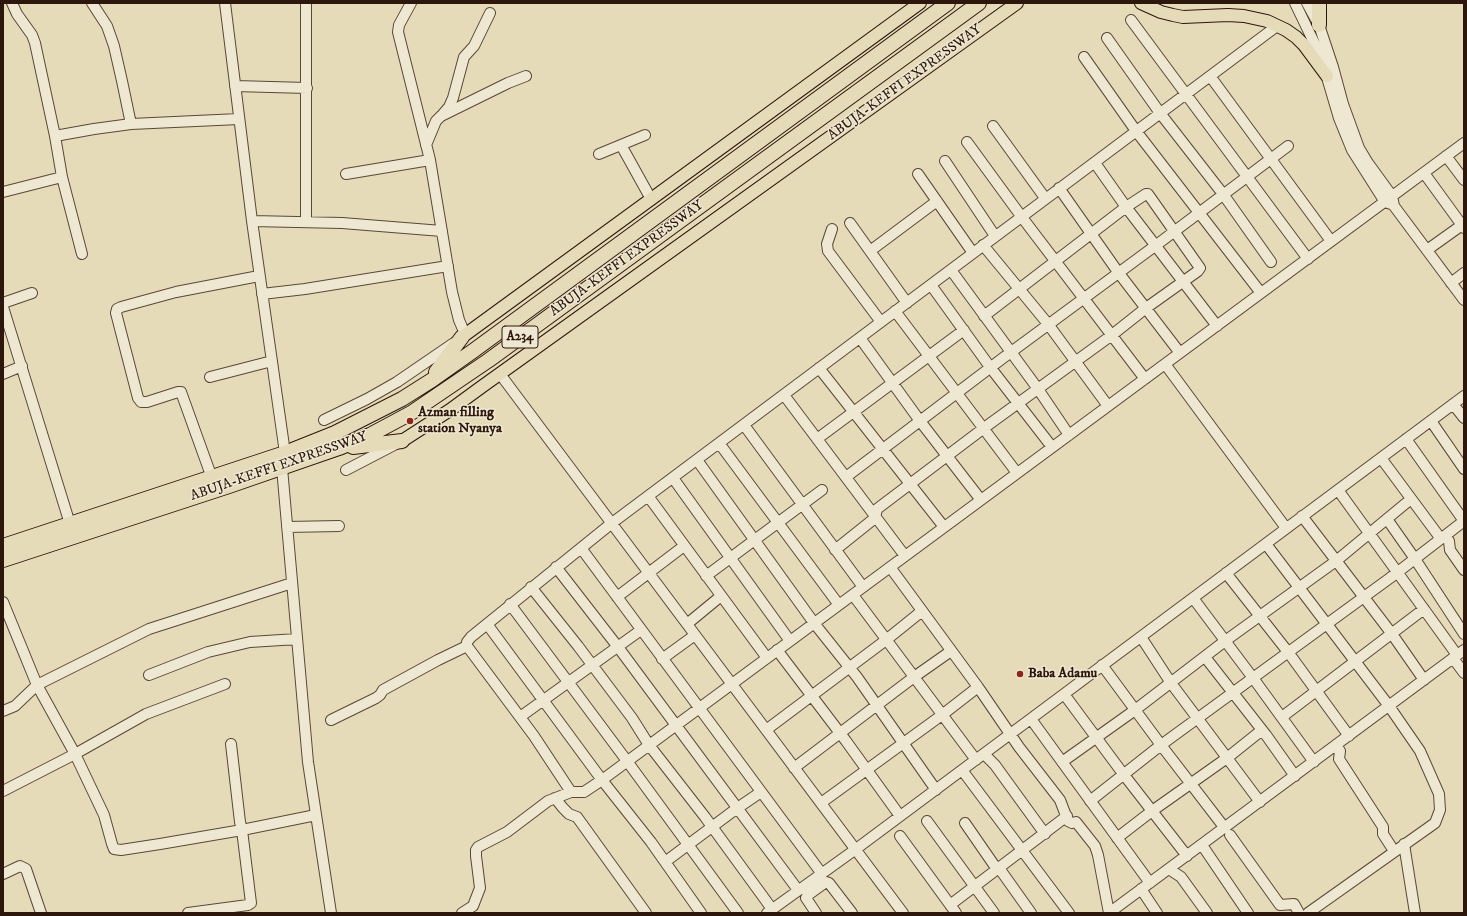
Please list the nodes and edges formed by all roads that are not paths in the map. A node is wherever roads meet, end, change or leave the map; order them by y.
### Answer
1 (12, 3) edge
2 (92, 3) edge
3 (225, 3) edge
4 (306, 3) edge
5 (411, 3) edge
6 (920, 3) edge
7 (948, 3) edge
8 (979, 3) edge
9 (1017, 3) edge
10 (1141, 3) edge
11 (1295, 3) edge
12 (1308, 3) edge
13 (1319, 3) edge
14 (490, 13) dead end
15 (1130, 20) dead end
16 (1319, 25) junction
17 (1277, 26) junction
18 (1107, 38) dead end
19 (1084, 57) dead end
20 (526, 76) dead end
21 (1210, 76) junction
22 (1327, 76) junction
23 (235, 86) junction
24 (307, 88) junction
25 (1185, 94) junction
26 (1160, 113) junction
27 (442, 116) junction
28 (239, 119) junction
29 (131, 124) junction
30 (993, 126) dead end
31 (1136, 131) junction
32 (645, 135) dead end
33 (55, 136) junction
34 (967, 142) dead end
35 (1464, 143) edge
36 (426, 145) junction
37 (620, 145) junction
38 (1288, 146) dead end
39 (599, 154) dead end
40 (1446, 156) junction
41 (1270, 159) junction
42 (430, 160) junction
43 (945, 161) dead end
44 (1095, 163) junction
45 (1424, 173) junction
46 (346, 174) dead end
47 (918, 174) dead end
48 (62, 177) junction
49 (1246, 177) junction
50 (1464, 180) edge
51 (1060, 188) junction
52 (3, 192) edge
53 (1223, 194) junction
54 (1045, 198) junction
55 (651, 199) junction
56 (937, 201) junction
57 (1390, 201) junction
58 (1126, 207) junction
59 (1199, 212) junction
60 (1021, 216) junction
61 (252, 221) junction
62 (306, 222) junction
63 (850, 223) dead end
64 (1463, 227) edge
65 (832, 229) dead end
66 (442, 231) junction
67 (1175, 231) junction
68 (1091, 234) junction
69 (995, 236) junction
70 (1331, 241) junction
71 (983, 245) junction
72 (1155, 246) junction
73 (1427, 250) junction
74 (870, 251) junction
75 (973, 253) junction
76 (82, 254) dead end
77 (1308, 259) junction
78 (1056, 262) junction
79 (1271, 262) dead end
80 (448, 266) junction
81 (951, 270) junction
82 (1118, 272) junction
83 (1464, 273) edge
84 (259, 276) junction
85 (1183, 282) junction
86 (1451, 283) junction
87 (931, 285) junction
88 (1019, 289) junction
89 (32, 293) dead end
90 (262, 294) junction
91 (1260, 294) junction
92 (1083, 298) junction
93 (1464, 300) edge
94 (3, 303) edge
95 (907, 303) junction
96 (3, 307) edge
97 (1146, 308) junction
98 (895, 311) junction
99 (984, 316) junction
100 (881, 322) junction
101 (1048, 324) junction
102 (1217, 326) junction
103 (964, 330) junction
104 (1112, 335) junction
105 (464, 336) junction
106 (860, 338) junction
107 (1010, 352) junction
108 (1180, 353) junction
109 (929, 355) junction
110 (272, 361) junction
111 (1075, 362) junction
112 (1165, 364) junction
113 (22, 366) junction
114 (990, 367) junction
115 (819, 368) junction
116 (3, 374) edge
117 (500, 374) junction
118 (210, 377) dead end
119 (1145, 379) junction
120 (892, 383) junction
121 (424, 385) junction
122 (1038, 389) junction
123 (957, 392) junction
124 (784, 395) junction
125 (1464, 396) edge
126 (1018, 403) junction
127 (1453, 404) junction
128 (1108, 406) junction
129 (854, 412) junction
130 (1464, 418) edge
131 (324, 420) dead end
132 (920, 421) junction
133 (1431, 421) junction
134 (744, 425) junction
135 (984, 428) junction
136 (1069, 435) junction
137 (817, 439) junction
138 (1406, 439) junction
139 (402, 441) junction
140 (719, 443) junction
141 (1052, 447) junction
142 (339, 448) junction
143 (883, 448) junction
144 (285, 453) junction
145 (947, 456) junction
146 (1381, 458) junction
147 (697, 460) junction
148 (282, 468) junction
149 (1464, 469) edge
150 (346, 470) dead end
151 (1017, 473) junction
152 (846, 477) junction
153 (212, 478) junction
154 (673, 478) junction
155 (910, 484) junction
156 (822, 490) dead end
157 (1338, 490) junction
158 (648, 496) junction
159 (1411, 499) junction
160 (981, 500) junction
161 (802, 505) junction
162 (1302, 516) junction
163 (875, 518) junction
164 (1387, 519) junction
165 (1464, 521) edge
166 (612, 523) junction
167 (778, 523) junction
168 (70, 524) junction
169 (339, 526) dead end
170 (288, 527) junction
171 (944, 527) junction
172 (1286, 528) junction
173 (1369, 533) junction
174 (1443, 538) junction
175 (755, 541) junction
176 (1266, 544) junction
177 (3, 546) edge
178 (684, 546) junction
179 (581, 548) junction
180 (835, 550) junction
181 (905, 556) junction
182 (730, 558) junction
183 (1415, 559) junction
184 (3, 560) edge
185 (1336, 561) junction
186 (556, 567) junction
187 (890, 568) junction
188 (1464, 570) edge
189 (1398, 572) junction
190 (649, 573) junction
191 (1226, 573) junction
192 (706, 576) junction
193 (292, 583) junction
194 (531, 587) junction
195 (863, 588) junction
196 (1299, 588) junction
197 (853, 595) junction
198 (721, 596) junction
199 (617, 597) junction
200 (1364, 597) junction
201 (1193, 598) junction
202 (3, 602) edge
203 (510, 604) junction
204 (839, 605) junction
205 (1424, 609) junction
206 (922, 611) junction
207 (1260, 616) junction
208 (814, 623) junction
209 (487, 624) junction
210 (687, 624) junction
211 (1326, 624) junction
212 (642, 630) junction
213 (695, 634) junction
214 (1392, 634) junction
215 (1464, 634) edge
216 (1141, 637) junction
217 (297, 639) junction
218 (886, 640) junction
219 (790, 641) junction
220 (1226, 641) junction
221 (467, 646) junction
222 (618, 647) junction
223 (778, 650) junction
224 (951, 651) junction
225 (1288, 652) junction
226 (1458, 655) edge
227 (1205, 657) junction
228 (767, 658) junction
229 (662, 659) junction
230 (1355, 661) junction
231 (592, 665) junction
232 (1102, 665) junction
233 (849, 667) junction
234 (1464, 673) edge
235 (149, 675) dead end
236 (914, 677) junction
237 (1254, 678) junction
238 (1424, 680) junction
239 (568, 682) junction
240 (1171, 683) junction
241 (225, 684) dead end
242 (732, 684) junction
243 (37, 685) junction
244 (978, 687) junction
245 (1316, 691) junction
246 (1233, 693) junction
247 (1064, 694) junction
248 (812, 695) junction
249 (543, 700) junction
250 (877, 706) junction
251 (1389, 706) junction
252 (699, 708) junction
253 (1135, 710) junction
254 (3, 712) edge
255 (942, 715) junction
256 (1282, 717) junction
257 (520, 718) junction
258 (1198, 718) junction
259 (1030, 719) junction
260 (331, 720) dead end
261 (675, 726) junction
262 (766, 730) junction
263 (1262, 730) junction
264 (840, 733) junction
265 (1010, 734) junction
266 (1349, 736) junction
267 (1096, 738) junction
268 (231, 744) dead end
269 (903, 744) junction
270 (649, 745) junction
271 (1161, 745) junction
272 (1336, 745) junction
273 (75, 754) junction
274 (980, 757) junction
275 (1227, 758) junction
276 (627, 761) junction
277 (1062, 762) junction
278 (1314, 762) junction
279 (794, 768) junction
280 (867, 770) junction
281 (962, 770) junction
282 (1124, 775) junction
283 (1295, 776) junction
284 (602, 780) junction
285 (1191, 784) junction
286 (936, 790) junction
287 (3, 791) edge
288 (572, 792) junction
289 (761, 792) junction
290 (555, 798) junction
291 (1090, 801) junction
292 (1260, 802) junction
293 (821, 803) junction
294 (736, 809) junction
295 (1152, 811) junction
296 (316, 815) junction
297 (900, 816) junction
298 (1066, 816) junction
299 (927, 821) dead end
300 (965, 823) dead end
301 (713, 827) junction
302 (242, 830) junction
303 (1227, 831) junction
304 (1044, 834) junction
305 (900, 836) dead end
306 (1117, 838) junction
307 (1404, 844) junction
308 (688, 845) junction
309 (1202, 845) junction
310 (856, 850) junction
311 (1023, 851) junction
312 (1394, 851) junction
313 (1187, 856) junction
314 (665, 862) junction
315 (999, 868) junction
316 (1169, 870) junction
317 (3, 874) edge
318 (822, 874) junction
319 (1146, 886) junction
320 (974, 887) junction
321 (798, 890) junction
322 (953, 909) edge
323 (770, 911) edge
324 (40, 913) edge
325 (188, 913) edge
326 (332, 913) edge
327 (462, 913) edge
328 (646, 913) edge
329 (700, 913) edge
330 (738, 913) edge
331 (816, 913) edge
332 (852, 913) edge
333 (903, 913) edge
334 (994, 913) edge
335 (1031, 913) edge
336 (1069, 913) edge
337 (1109, 913) edge
338 (1157, 913) edge
339 (1207, 913) edge
340 (1248, 913) edge
341 (1299, 913) edge
342 (1308, 913) edge
343 (1416, 913) edge

1 - 33 street
2 - 29 street
3 - 23 street
4 - 24 street
5 - 36 street
6 - 55 main road
7 - 121 highway, ABUJA-KEFFI EXPRESSWAY / A234
8 - 142 highway, ABUJA-KEFFI EXPRESSWAY / A234
9 - 117 main road, ABUJA-KEFFI EXPRESSWAY
10 - 17 main road
11 - 22 street
12 - 16 street
13 - 16 highway
14 - 27 street
15 - 25 street
16 - 57 street
17 - 21 street
17 - 22 main road
18 - 26 street
19 - 31 street
20 - 27 street
21 - 25 street
21 - 41 street
22 - 57 street
23 - 24 street
23 - 28 street
24 - 62 street
25 - 26 street
25 - 49 street
26 - 31 street
26 - 53 street
27 - 36 street
28 - 29 street
28 - 61 street
29 - 33 street
30 - 54 street
31 - 44 street
31 - 59 street
32 - 37 street
33 - 48 street
34 - 60 street
35 - 40 street
36 - 42 street
37 - 39 street
37 - 55 street
38 - 41 street
40 - 45 street
40 - 50 street
41 - 49 street
41 - 70 street
42 - 46 street
42 - 66 street
43 - 69 street
44 - 51 street
44 - 58 street
45 - 57 street
45 - 64 street
47 - 56 street
48 - 52 street
48 - 76 street
49 - 53 street
49 - 77 street
51 - 54 street
51 - 68 street
53 - 59 street
53 - 79 street
54 - 60 street
55 - 105 main road
56 - 74 street
56 - 75 street
57 - 70 street
57 - 73 street
58 - 67 street
58 - 68 street
58 - 72 street
59 - 67 street
59 - 91 street
60 - 69 street
60 - 78 street
61 - 62 street
61 - 84 street
62 - 66 street
63 - 74 street
64 - 73 street
65 - 100 street
66 - 80 street
67 - 72 street
67 - 85 street
68 - 78 street
68 - 82 street
69 - 71 street
70 - 77 street
71 - 75 street
71 - 88 street
72 - 82 street
72 - 85 street
73 - 86 street
74 - 95 street
75 - 81 street
77 - 91 street
78 - 88 street
78 - 92 street
80 - 90 street
80 - 105 street
81 - 87 street
81 - 99 street
82 - 92 street
82 - 97 street
83 - 86 street
84 - 90 street
84 - 153 street
85 - 97 street
85 - 102 street
86 - 93 street
87 - 95 street
87 - 103 street
88 - 99 street
88 - 101 street
89 - 94 street
90 - 110 street
91 - 102 street
92 - 101 street
92 - 104 street
95 - 98 street
96 - 113 street
97 - 104 street
97 - 108 street
98 - 100 street
98 - 109 street
99 - 107 street
100 - 106 street
101 - 107 street
101 - 111 street
102 - 108 street
103 - 109 street
103 - 114 street
104 - 111 street
104 - 119 street
105 - 121 highway
105 - 131 street
106 - 115 street
106 - 120 street
107 - 114 street
107 - 122 street
108 - 112 street
109 - 120 street
109 - 123 street
110 - 118 street
110 - 144 street
111 - 122 street
111 - 128 street
112 - 119 street
112 - 172 street
113 - 116 street
113 - 168 street
114 - 123 street
114 - 126 street
115 - 124 street
115 - 129 street
117 - 139 main road, ABUJA-KEFFI EXPRESSWAY
117 - 166 street
119 - 128 street
120 - 129 street
120 - 132 street
121 - 144 highway, ABUJA-KEFFI EXPRESSWAY / A234
122 - 126 street
122 - 136 street
123 - 132 street
123 - 135 street
124 - 134 street
124 - 137 street
125 - 127 street
126 - 135 street
126 - 141 street
127 - 130 street
127 - 133 street
128 - 136 street
129 - 137 street
129 - 143 street
132 - 143 street
132 - 145 street
133 - 138 street
133 - 149 street
134 - 140 street
134 - 161 street
135 - 145 street
135 - 151 street
136 - 141 street
137 - 152 street
138 - 146 street
138 - 165 street
139 - 142 highway
139 - 150 street
140 - 147 street
140 - 167 street
141 - 151 street
142 - 148 highway, ABUJA-KEFFI EXPRESSWAY / A234
143 - 152 street
143 - 155 street
144 - 153 highway, ABUJA-KEFFI EXPRESSWAY / A234
145 - 155 street
145 - 160 street
146 - 157 street
146 - 159 street
147 - 154 street
147 - 175 street
148 - 170 street
148 - 184 highway, ABUJA-KEFFI EXPRESSWAY / A234
151 - 160 street
152 - 163 street
153 - 168 highway, ABUJA-KEFFI EXPRESSWAY / A234
154 - 158 street
154 - 182 street
155 - 163 street
155 - 171 street
156 - 161 street
157 - 162 street
157 - 173 street
158 - 166 street
158 - 178 street
159 - 164 street
159 - 174 street
160 - 171 street
161 - 167 street
161 - 180 street
162 - 172 street
162 - 185 street
163 - 180 street
163 - 181 street
164 - 173 street
164 - 183 street
165 - 174 street
166 - 179 street
166 - 190 street
167 - 175 street
167 - 204 street
168 - 177 highway, ABUJA-KEFFI EXPRESSWAY / A234
169 - 170 street
170 - 193 street
171 - 181 street
172 - 176 street
173 - 185 street
173 - 189 street
174 - 183 street
174 - 188 street
175 - 182 street
175 - 208 street
176 - 191 street
176 - 196 street
178 - 190 street
178 - 192 street
179 - 186 street
179 - 199 street
180 - 195 street
181 - 187 street
182 - 192 street
182 - 219 street
183 - 189 street
183 - 215 street
185 - 196 street
185 - 200 street
186 - 194 street
186 - 222 street
187 - 195 street
187 - 206 street
189 - 200 street
189 - 205 street
190 - 199 street
190 - 210 street
191 - 201 street
191 - 207 street
192 - 198 street
193 - 217 street
193 - 243 street
194 - 203 street
194 - 231 street
195 - 197 street
196 - 207 street
196 - 211 street
197 - 204 street
197 - 218 street
198 - 210 street
198 - 228 street
199 - 212 street
200 - 211 street
200 - 214 street
201 - 216 street
201 - 220 street
202 - 243 street
203 - 209 street
203 - 239 street
204 - 208 street
205 - 214 street
205 - 226 street
206 - 218 street
206 - 224 street
207 - 220 street
207 - 225 street
208 - 219 street
208 - 233 street
209 - 221 street
209 - 249 street
210 - 213 street
211 - 225 street
211 - 230 street
212 - 222 street
212 - 229 street
213 - 229 street
213 - 242 street
214 - 230 street
214 - 238 street
216 - 232 street
216 - 240 street
217 - 235 street
217 - 296 street
218 - 233 street
218 - 236 street
219 - 223 street
220 - 227 street
220 - 237 street
221 - 257 street
221 - 260 street
222 - 231 street
222 - 261 street
223 - 228 street
223 - 248 street
224 - 236 street
224 - 244 street
225 - 237 street
225 - 245 street
226 - 234 street
226 - 238 street
227 - 240 street
227 - 246 street
228 - 242 street
229 - 252 street
230 - 245 street
230 - 251 street
231 - 239 street
231 - 270 street
232 - 247 street
232 - 253 street
233 - 248 street
233 - 250 street
236 - 250 street
236 - 255 street
237 - 246 street
237 - 256 street
238 - 251 street
239 - 249 street
239 - 276 street
240 - 253 street
240 - 258 street
241 - 273 street
242 - 252 street
242 - 262 street
243 - 254 street
243 - 273 street
244 - 255 street
244 - 265 street
245 - 256 street
245 - 266 street
246 - 258 street
246 - 263 street
247 - 259 street
247 - 267 street
248 - 262 street
248 - 264 street
249 - 257 street
249 - 284 street
250 - 264 street
250 - 269 street
251 - 266 street
251 - 307 street
252 - 261 street
252 - 289 street
253 - 267 street
253 - 271 street
255 - 269 street
255 - 274 street
256 - 278 street
257 - 288 street
258 - 271 street
258 - 275 street
259 - 265 street
259 - 277 street
261 - 270 street
261 - 294 street
262 - 279 street
263 - 275 street
263 - 283 street
264 - 279 street
264 - 280 street
265 - 274 street
265 - 298 street
266 - 272 street
267 - 277 street
267 - 282 street
268 - 302 street
269 - 280 street
269 - 286 street
270 - 276 street
270 - 301 street
271 - 282 street
271 - 285 street
272 - 278 street
272 - 312 street
273 - 287 street
273 - 302 street
274 - 281 street
274 - 304 street
275 - 285 street
275 - 292 street
276 - 284 street
276 - 308 street
277 - 291 street
278 - 283 street
279 - 293 street
280 - 293 street
280 - 297 street
281 - 286 street
281 - 311 street
282 - 291 street
282 - 295 street
283 - 292 street
284 - 288 street
284 - 314 street
285 - 295 street
285 - 303 street
286 - 297 street
288 - 290 street
289 - 294 street
289 - 318 street
290 - 327 street
290 - 328 street
291 - 306 street
292 - 303 street
293 - 310 street
294 - 301 street
294 - 321 street
295 - 306 street
295 - 313 street
296 - 302 street
296 - 326 street
297 - 310 street
298 - 304 street
298 - 337 street
299 - 320 street
300 - 315 street
301 - 308 street
301 - 323 street
302 - 325 street
303 - 309 street
303 - 341 street
304 - 311 street
305 - 322 street
306 - 319 street
307 - 312 street
307 - 343 street
308 - 314 street
308 - 330 street
309 - 313 street
309 - 340 street
310 - 318 street
310 - 333 street
311 - 315 street
311 - 336 street
312 - 342 street
313 - 316 street
314 - 329 street
315 - 320 street
315 - 335 street
316 - 319 street
316 - 339 street
317 - 324 street
318 - 321 street
319 - 337 street
319 - 338 street
320 - 322 street
320 - 334 street
321 - 323 street
331 - 332 street

